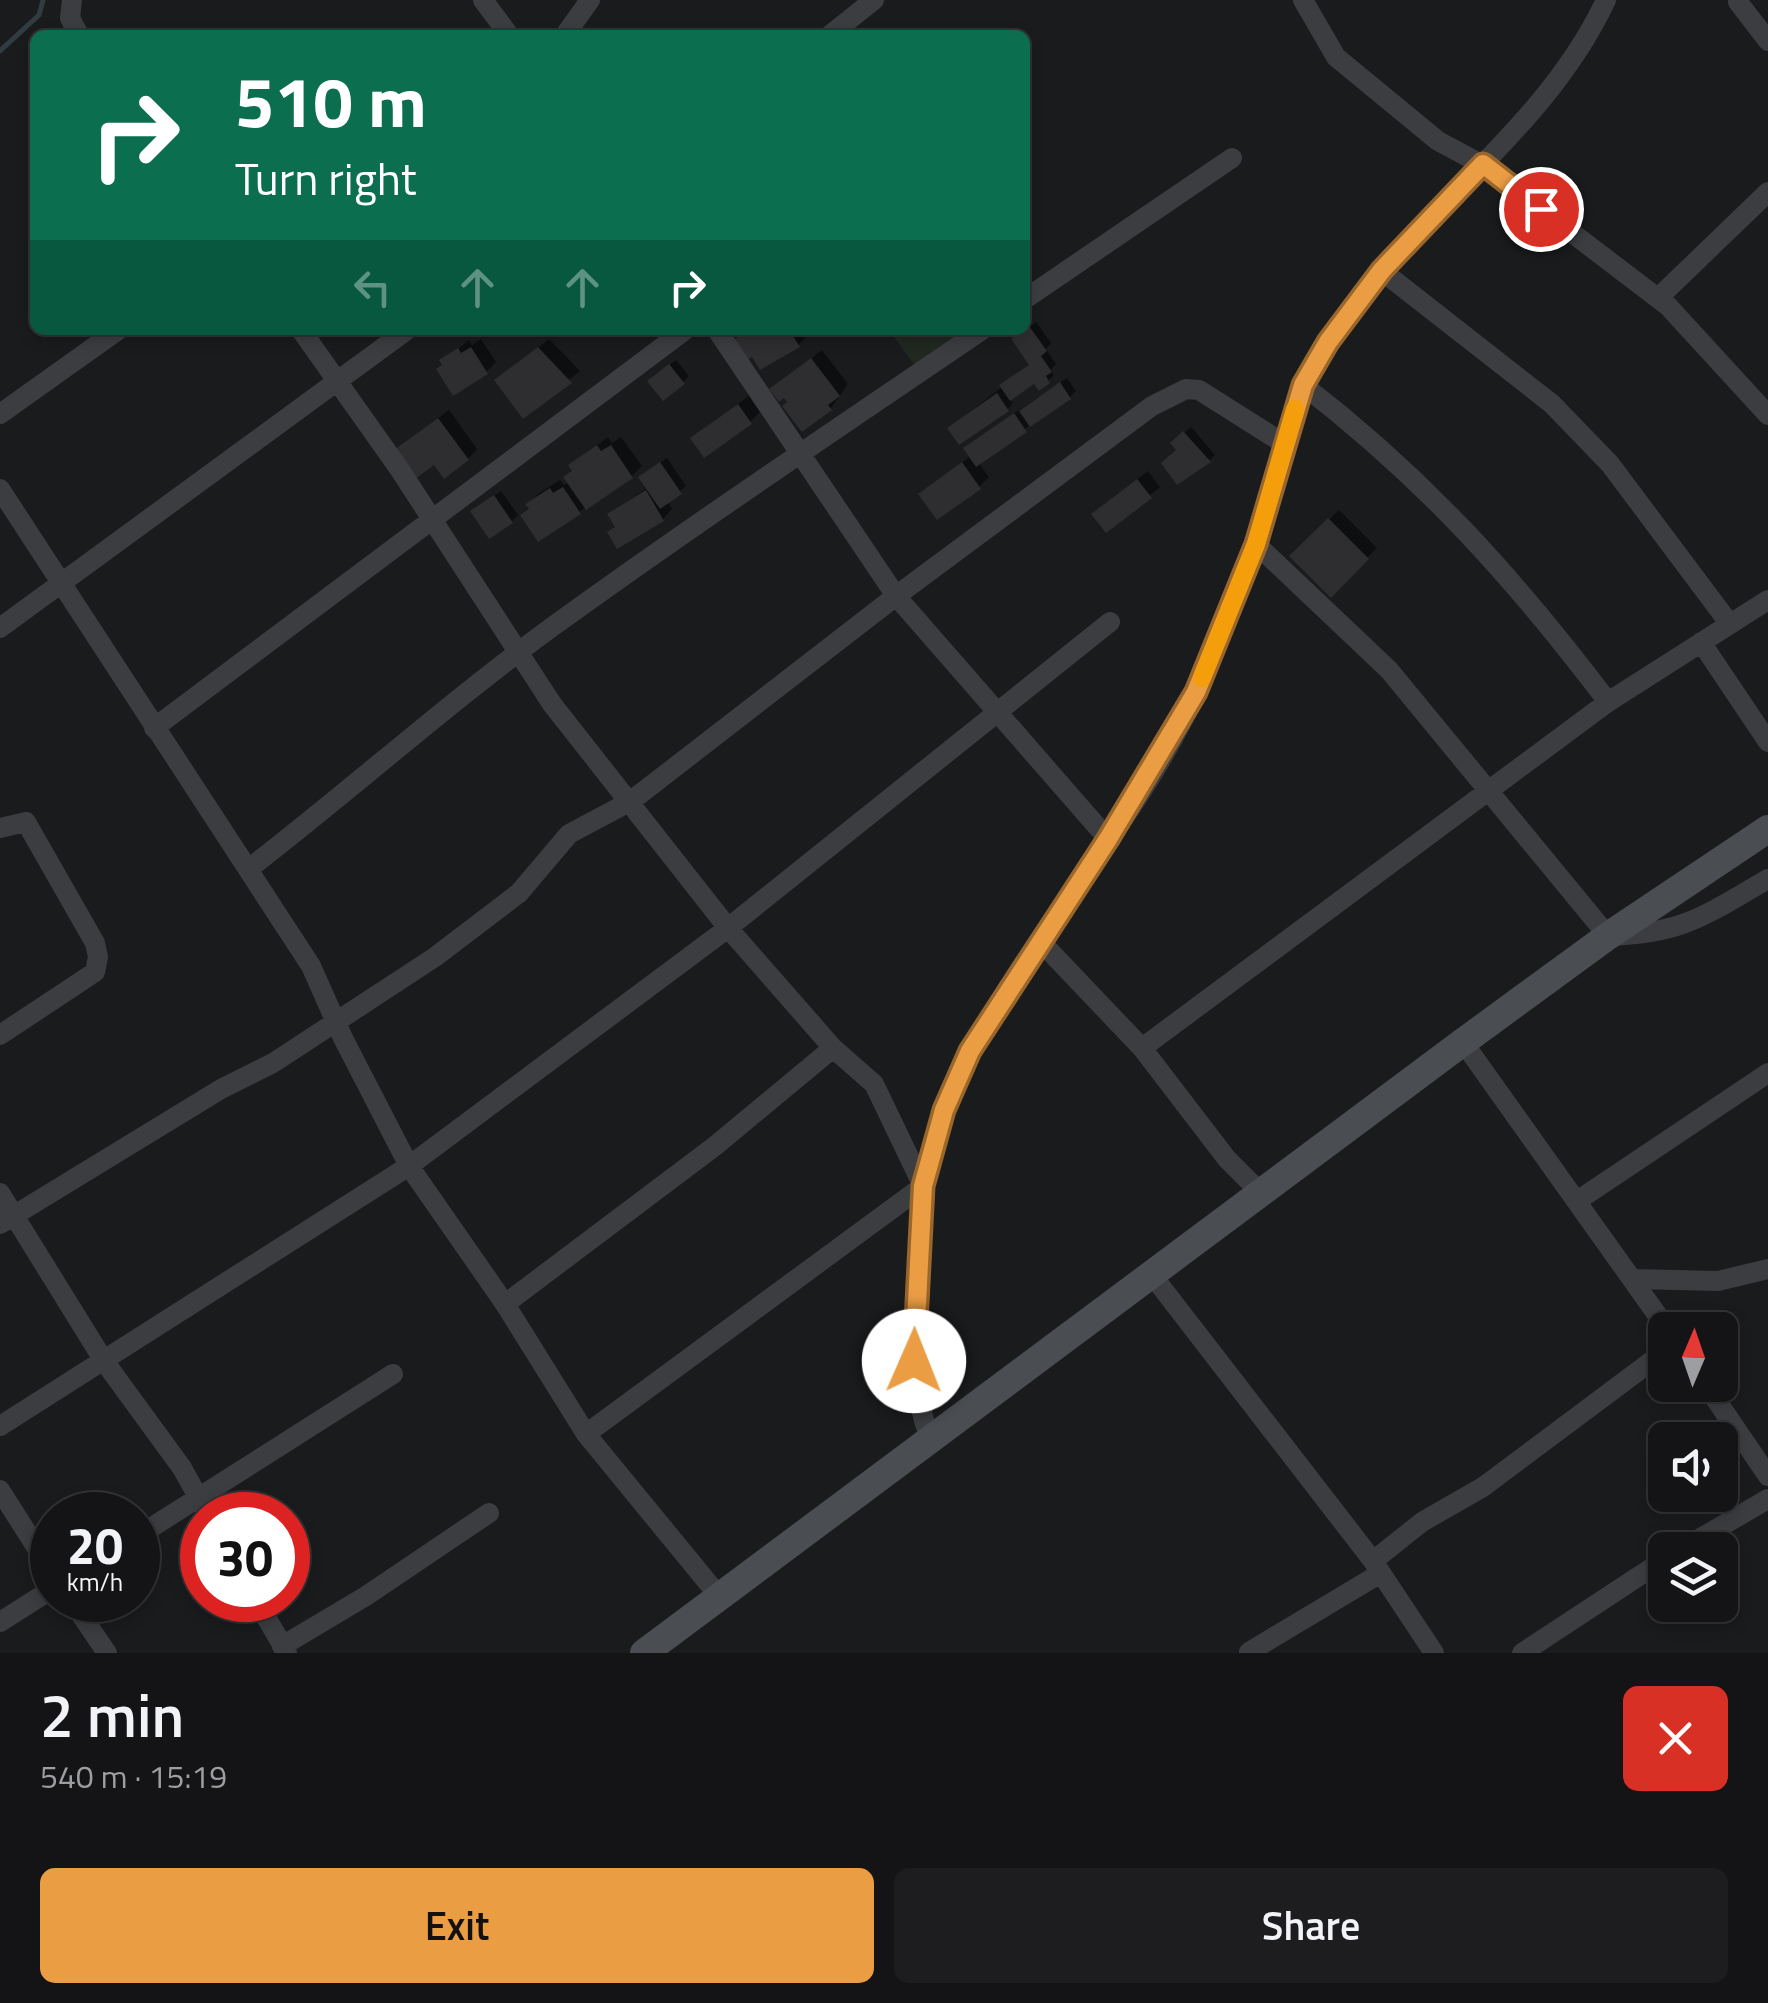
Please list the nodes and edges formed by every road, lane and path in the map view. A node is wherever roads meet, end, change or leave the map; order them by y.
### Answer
1 (72, 0) edge
2 (482, 0) edge
3 (590, 0) edge
4 (874, 0) edge
5 (1303, 0) edge
6 (1605, 1) edge
7 (1737, 1) edge
8 (76, 30) edge
9 (504, 30) edge
10 (569, 30) edge
11 (836, 30) edge
12 (1768, 41) edge
13 (1232, 158) dead end
14 (1483, 164) junction
15 (1768, 192) edge
16 (1382, 270) junction
17 (1030, 296) edge
18 (1658, 298) junction
19 (111, 335) edge
20 (304, 335) edge
21 (399, 335) edge
22 (678, 335) edge
23 (720, 335) edge
24 (974, 335) edge
25 (333, 380) junction
26 (1303, 385) junction
27 (0, 414) edge
28 (1768, 415) edge
29 (1283, 442) junction
30 (799, 452) junction
31 (0, 489) edge
32 (430, 518) junction
33 (1256, 544) junction
34 (62, 582) junction
35 (896, 596) junction
36 (1768, 600) edge
37 (1110, 622) dead end
38 (1730, 623) junction
39 (0, 628) edge
40 (1701, 642) junction
41 (518, 654) junction
42 (1608, 702) junction
43 (995, 710) junction
44 (154, 728) junction
45 (1768, 742) edge
46 (1489, 792) junction
47 (630, 802) junction
48 (0, 828) edge
49 (1768, 828) edge
50 (1108, 839) junction
51 (251, 867) junction
52 (1768, 879) edge
53 (728, 928) junction
54 (1608, 936) junction
55 (1042, 942) junction
56 (337, 1020) junction
57 (0, 1036) edge
58 (1463, 1042) junction
59 (833, 1048) junction
60 (1142, 1048) junction
61 (1768, 1072) edge
62 (410, 1166) junction
63 (923, 1186) junction
64 (1262, 1192) junction
65 (0, 1193) edge
66 (1577, 1201) junction
67 (7, 1220) edge
68 (1768, 1269) edge
69 (1152, 1275) junction
70 (1633, 1280) junction
71 (505, 1304) junction
72 (1655, 1312) edge
73 (104, 1362) junction
74 (1648, 1365) edge
75 (393, 1374) dead end
76 (1718, 1402) edge
77 (0, 1426) edge
78 (586, 1434) junction
79 (930, 1438) junction
80 (1768, 1476) edge
81 (0, 1490) edge
82 (193, 1492) edge
83 (223, 1492) edge
84 (1768, 1498) edge
85 (489, 1512) dead end
86 (1710, 1532) edge
87 (30, 1537) edge
88 (1377, 1566) junction
89 (1648, 1570) edge
90 (718, 1595) junction
91 (30, 1604) edge
92 (0, 1622) edge
93 (86, 1622) edge
94 (269, 1622) edge
95 (284, 1649) edge
96 (1248, 1652) edge
97 (107, 1653) edge
98 (644, 1653) edge
99 (1434, 1653) edge
100 (1522, 1653) edge

1 - 8 street
2 - 9 street
3 - 10 street
4 - 11 street
5 - 14 street
6 - 14 street
7 - 12 street
13 - 17 street
14 - 16 street
14 - 18 street
15 - 18 street
16 - 26 street
16 - 38 street
18 - 28 street
19 - 27 street
20 - 25 street
21 - 25 street
22 - 32 street
23 - 30 street
24 - 30 street
25 - 32 street
25 - 34 street
26 - 29 street
26 - 42 street
29 - 33 street
29 - 35 street
30 - 35 street
30 - 41 street
31 - 34 street
32 - 41 street
32 - 44 street
33 - 46 street
33 - 50 street
34 - 39 street
34 - 44 street
35 - 43 street
35 - 47 street
36 - 38 street
37 - 43 street
38 - 40 street
40 - 42 street
40 - 45 street
41 - 47 street
41 - 51 street
42 - 46 street
43 - 50 street
43 - 53 street
44 - 51 street
46 - 54 street
46 - 60 street
47 - 53 street
47 - 56 street
48 - 57 street
49 - 54 street
50 - 55 street
51 - 56 street
52 - 54 street
53 - 59 street
53 - 62 street
54 - 58 street
55 - 60 street
55 - 63 street
56 - 62 street
56 - 67 street
58 - 64 street
58 - 66 street
59 - 63 street
59 - 71 street
60 - 64 street
61 - 66 street
62 - 71 street
62 - 73 street
63 - 78 street
63 - 79 street
64 - 69 street
65 - 67 street
66 - 70 street
67 - 73 street
68 - 70 street
69 - 79 street
69 - 88 street
70 - 72 street
71 - 78 street
73 - 77 street
73 - 82 street
74 - 88 street
75 - 83 street
76 - 80 street
78 - 90 street
79 - 90 street
81 - 87 street
84 - 86 street
85 - 95 street
88 - 96 street
88 - 99 street
89 - 100 street
90 - 98 street
91 - 92 street
93 - 97 street
94 - 95 street

